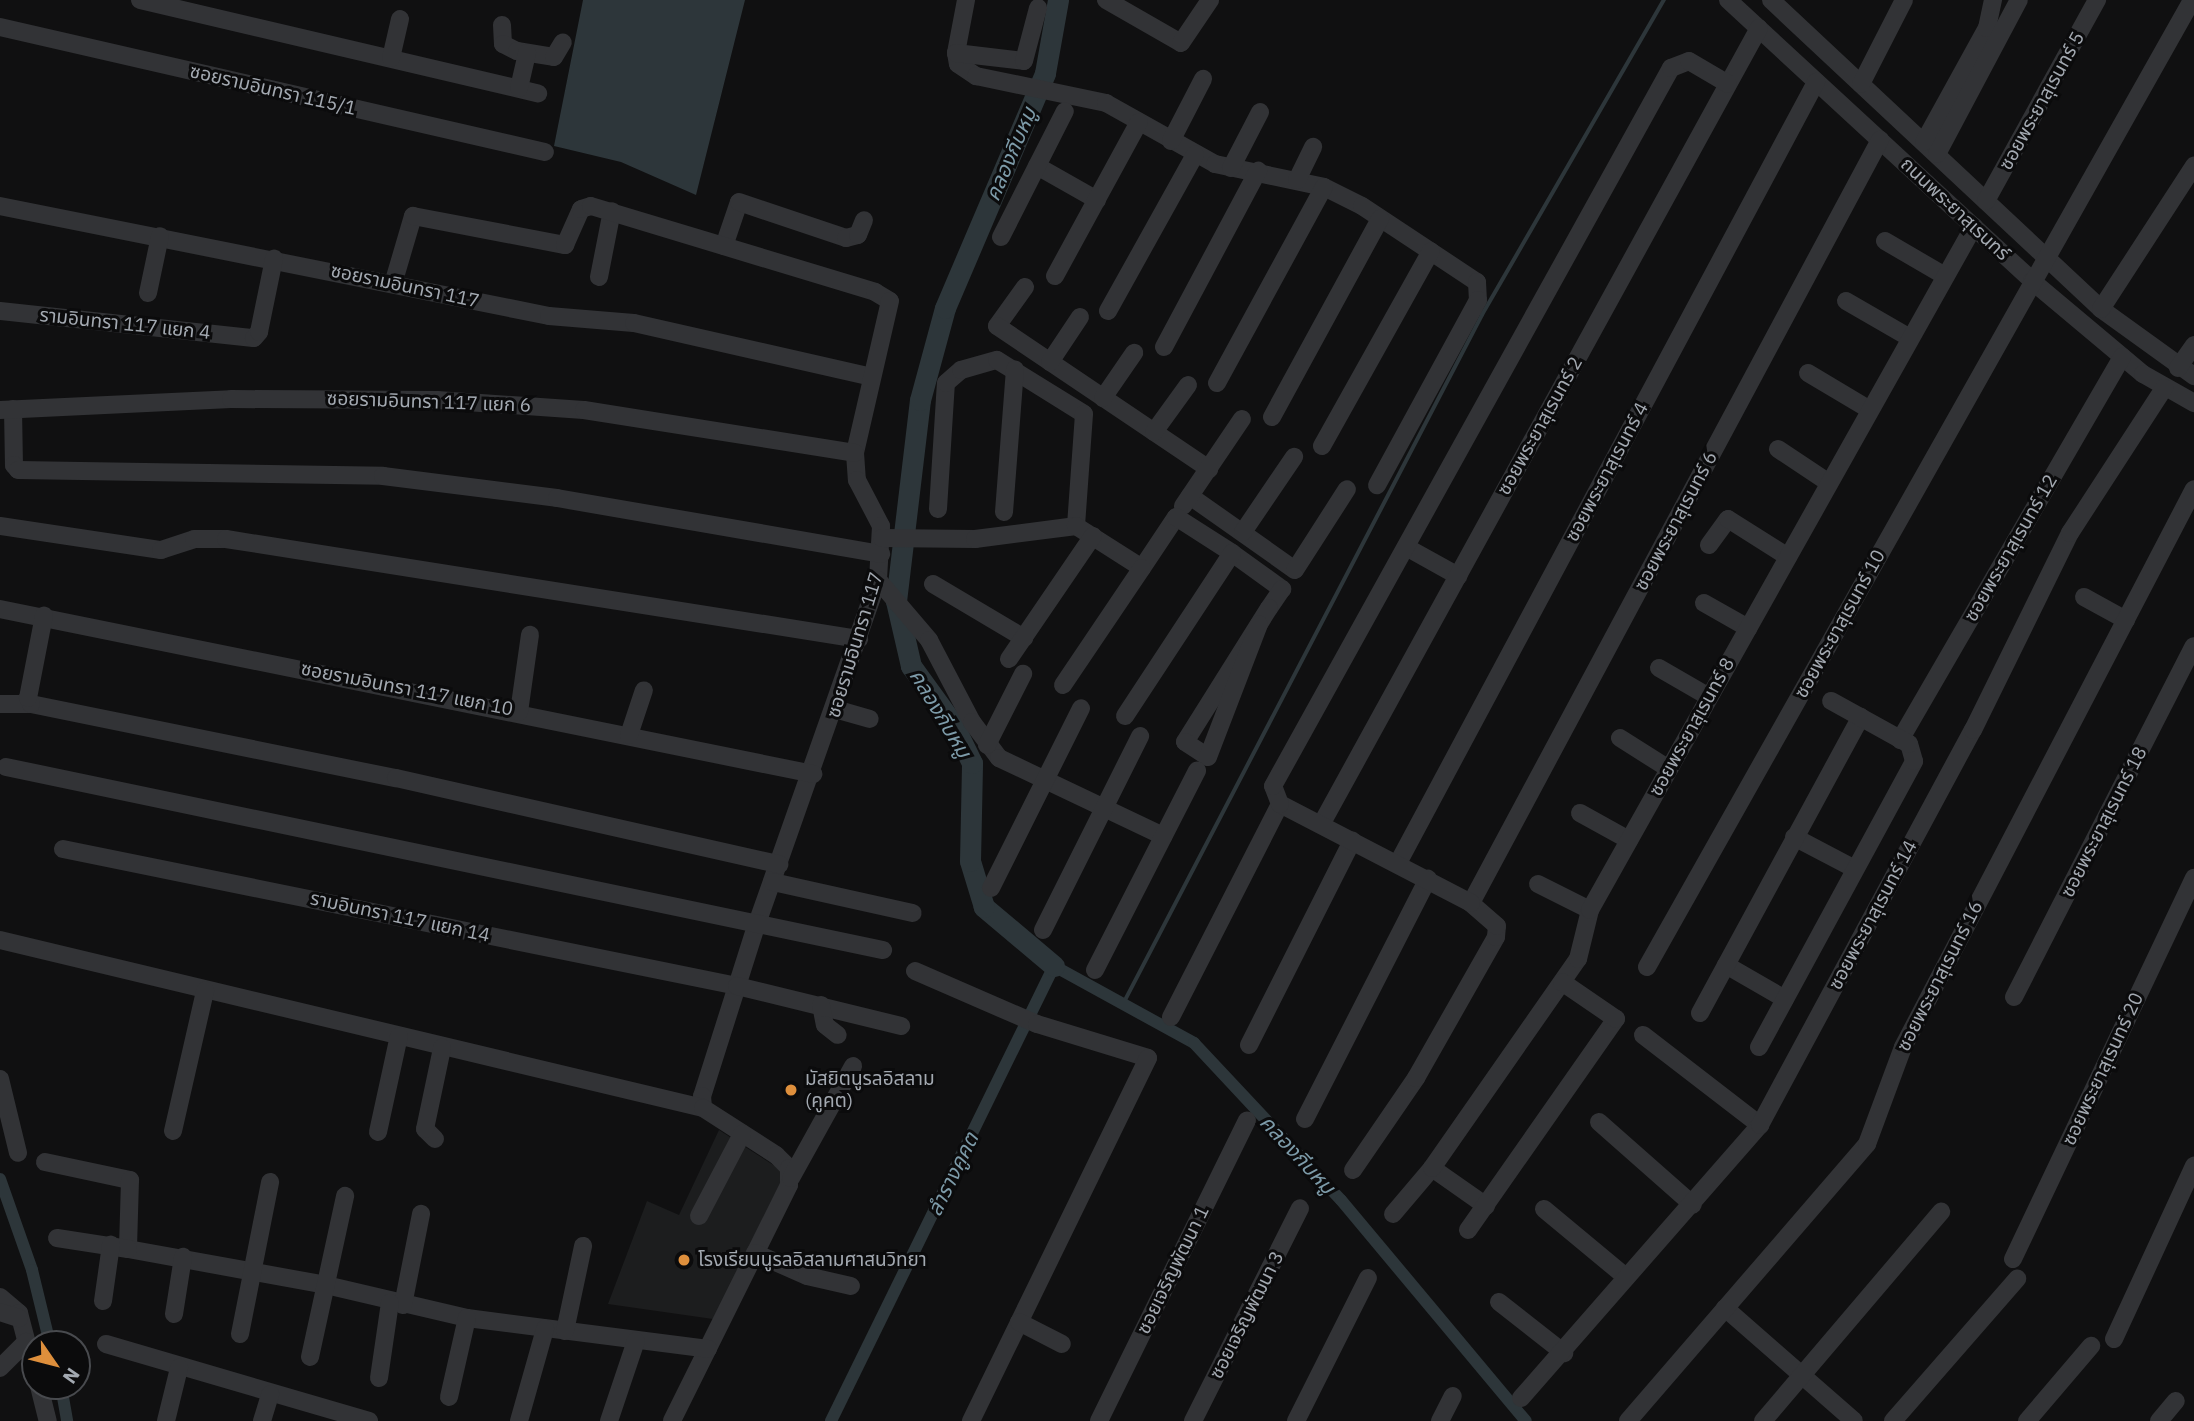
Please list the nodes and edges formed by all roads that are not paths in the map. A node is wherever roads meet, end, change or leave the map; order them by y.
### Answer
1 (140, 0) edge
2 (967, 0) edge
3 (1106, 0) edge
4 (1210, 0) edge
5 (1728, 0) edge
6 (1771, 0) edge
7 (1904, 0) edge
8 (1993, 0) edge
9 (2019, 0) edge
10 (2097, 0) edge
11 (2192, 0) edge
12 (1038, 8) dead end
13 (400, 19) dead end
14 (502, 25) dead end
15 (0, 27) edge
16 (1759, 28) junction
17 (562, 42) dead end
18 (527, 53) junction
19 (956, 53) junction
20 (391, 58) junction
21 (1203, 79) dead end
22 (1816, 82) junction
23 (1861, 84) junction
24 (1728, 85) junction
25 (519, 88) junction
26 (538, 93) dead end
27 (1065, 111) dead end
28 (1260, 112) dead end
29 (1139, 122) junction
30 (1880, 140) junction
31 (1171, 141) junction
32 (1313, 147) dead end
33 (1931, 148) junction
34 (545, 152) dead end
35 (1195, 155) junction
36 (1037, 166) junction
37 (2194, 166) edge
38 (1231, 168) junction
39 (1258, 171) junction
40 (1297, 180) junction
41 (1324, 187) junction
42 (1097, 200) junction
43 (1986, 201) junction
44 (0, 206) edge
45 (612, 211) junction
46 (1380, 219) junction
47 (864, 220) dead end
48 (1974, 226) junction
49 (160, 236) junction
50 (1001, 237) dead end
51 (1885, 241) dead end
52 (724, 246) junction
53 (1431, 251) junction
54 (2045, 258) junction
55 (274, 259) junction
56 (1055, 276) dead end
57 (1945, 276) junction
58 (599, 277) dead end
59 (2032, 281) junction
60 (393, 284) junction
61 (1026, 287) dead end
62 (148, 293) dead end
63 (1846, 301) dead end
64 (2101, 309) junction
65 (0, 311) edge
66 (1108, 311) dead end
67 (1080, 317) dead end
68 (1910, 338) junction
69 (2194, 345) edge
70 (1164, 347) dead end
71 (1134, 353) dead end
72 (2122, 357) junction
73 (1050, 362) junction
74 (1016, 369) junction
75 (2186, 372) edge
76 (1808, 373) dead end
77 (871, 377) junction
78 (1217, 383) dead end
79 (1188, 385) dead end
80 (2164, 388) junction
81 (1103, 398) junction
82 (2194, 403) edge
83 (7, 410) edge
84 (1870, 410) junction
85 (1272, 417) dead end
86 (1242, 419) dead end
87 (1154, 432) junction
88 (1322, 446) dead end
89 (1778, 449) dead end
90 (855, 453) junction
91 (1294, 457) dead end
92 (1209, 469) junction
93 (1829, 483) junction
94 (1377, 485) dead end
95 (1347, 489) dead end
96 (2194, 489) edge
97 (1190, 496) junction
98 (939, 509) dead end
99 (1004, 512) dead end
100 (1175, 517) junction
101 (0, 526) edge
102 (1076, 526) junction
103 (1243, 532) junction
104 (1093, 536) junction
105 (887, 544) junction
106 (1709, 545) dead end
107 (1406, 547) junction
108 (1232, 554) junction
109 (1788, 557) junction
110 (1142, 568) junction
111 (1458, 576) junction
112 (933, 584) dead end
113 (883, 585) junction
114 (2084, 597) dead end
115 (1704, 603) dead end
116 (0, 608) edge
117 (44, 616) junction
118 (2126, 620) junction
119 (1259, 624) junction
120 (1748, 628) junction
121 (530, 635) dead end
122 (1024, 638) junction
123 (859, 639) junction
124 (2194, 646) edge
125 (1009, 659) dead end
126 (1658, 668) dead end
127 (1023, 674) dead end
128 (1063, 685) dead end
129 (644, 690) dead end
130 (1709, 697) junction
131 (1831, 701) dead end
132 (0, 704) edge
133 (31, 704) junction
134 (1081, 708) dead end
135 (835, 709) junction
136 (519, 712) junction
137 (1125, 716) dead end
138 (1861, 717) junction
139 (870, 719) dead end
140 (629, 735) junction
141 (1140, 736) dead end
142 (1620, 738) dead end
143 (1900, 740) junction
144 (987, 745) junction
145 (6, 767) dead end
146 (1669, 769) junction
147 (1197, 771) dead end
148 (813, 774) junction
149 (1044, 780) junction
150 (1280, 804) junction
151 (1104, 808) junction
152 (1580, 813) dead end
153 (1322, 823) junction
154 (1163, 836) junction
155 (1794, 837) junction
156 (1629, 840) junction
157 (1352, 841) junction
158 (63, 849) dead end
159 (1398, 863) junction
160 (779, 864) junction
161 (1853, 869) junction
162 (2194, 878) edge
163 (1428, 879) junction
164 (772, 882) junction
165 (1538, 884) dead end
166 (991, 888) dead end
167 (1471, 902) junction
168 (1590, 910) junction
169 (913, 913) dead end
170 (757, 923) junction
171 (1043, 930) dead end
172 (0, 940) edge
173 (883, 950) dead end
174 (1726, 965) junction
175 (1647, 967) dead end
176 (1095, 970) dead end
177 (915, 971) dead end
178 (1562, 982) junction
179 (737, 986) junction
180 (205, 991) junction
181 (2014, 996) dead end
182 (1785, 999) junction
183 (821, 1005) junction
184 (1700, 1013) dead end
185 (1171, 1017) dead end
186 (901, 1026) dead end
187 (838, 1035) dead end
188 (1643, 1035) dead end
189 (399, 1036) junction
190 (1249, 1045) dead end
191 (1759, 1047) dead end
192 (442, 1048) junction
193 (853, 1066) dead end
194 (0, 1079) edge
195 (704, 1108) junction
196 (1305, 1119) dead end
197 (1247, 1120) dead end
198 (1599, 1122) dead end
199 (1760, 1125) junction
200 (173, 1131) dead end
201 (378, 1132) dead end
202 (742, 1134) junction
203 (435, 1139) dead end
204 (19, 1153) dead end
205 (45, 1162) dead end
206 (2194, 1166) edge
207 (1432, 1168) junction
208 (1353, 1170) dead end
209 (792, 1178) junction
210 (271, 1182) dead end
211 (345, 1196) dead end
212 (1693, 1205) junction
213 (1486, 1206) junction
214 (1300, 1208) dead end
215 (1544, 1209) dead end
216 (1941, 1212) dead end
217 (421, 1214) dead end
218 (1393, 1214) dead end
219 (699, 1216) dead end
220 (1468, 1230) dead end
221 (57, 1238) dead end
222 (583, 1246) dead end
223 (119, 1247) junction
224 (755, 1252) junction
225 (183, 1257) junction
226 (2013, 1259) dead end
227 (252, 1270) junction
228 (1368, 1278) dead end
229 (1626, 1278) junction
230 (2017, 1279) dead end
231 (326, 1285) junction
232 (851, 1286) dead end
233 (0, 1297) edge
234 (103, 1301) dead end
235 (1499, 1302) dead end
236 (396, 1304) junction
237 (1725, 1308) junction
238 (0, 1312) edge
239 (174, 1314) dead end
240 (19, 1318) junction
241 (467, 1318) junction
242 (1019, 1322) junction
243 (545, 1329) junction
244 (22, 1330) edge
245 (565, 1331) junction
246 (240, 1334) dead end
247 (2114, 1339) dead end
248 (636, 1341) junction
249 (106, 1344) dead end
250 (1062, 1344) dead end
251 (2091, 1346) dead end
252 (21, 1347) edge
253 (708, 1349) junction
254 (1564, 1353) junction
255 (310, 1357) dead end
256 (0, 1368) edge
257 (179, 1368) junction
258 (1802, 1375) junction
259 (379, 1378) dead end
260 (270, 1394) junction
261 (1453, 1396) dead end
262 (449, 1397) dead end
263 (1521, 1398) dead end
264 (42, 1400) edge
265 (2176, 1401) dead end
266 (358, 1420) edge
267 (48, 1421) edge
268 (166, 1421) edge
269 (262, 1421) edge
270 (519, 1421) edge
271 (609, 1421) edge
272 (672, 1421) edge
273 (972, 1421) edge
274 (1098, 1421) edge
275 (1193, 1421) edge
276 (1296, 1421) edge
277 (1440, 1421) edge
278 (1628, 1421) edge
279 (1763, 1421) edge
280 (1854, 1421) edge
281 (1893, 1421) edge
282 (2027, 1421) edge
283 (2159, 1421) edge

1 - 20 street
2 - 19 street
3 - 4 street
5 - 16 street, ถนนพระยาสุเรนทร์
6 - 23 street, ถนนพระยาสุเรนทร์
7 - 23 street
8 - 33 street
9 - 33 street
10 - 43 street, ซอยพระยาสุเรนทร์ 5
11 - 54 street, ซอยพระยาสุเรนทร์ 10
12 - 19 street
13 - 20 street
14 - 18 street
15 - 34 street, ซอยรามอินทรา 115/1
16 - 22 street, ถนนพระยาสุเรนทร์
16 - 24 street, ซอยพระยาสุเรนทร์ 2
17 - 18 street
18 - 25 street
19 - 29 street
20 - 25 street
21 - 31 street
22 - 30 street, ถนนพระยาสุเรนทร์
22 - 159 street, ซอยพระยาสุเรนทร์ 4
23 - 33 street, ถนนพระยาสุเรนทร์
24 - 107 street
24 - 111 street, ซอยพระยาสุเรนทร์ 2
25 - 26 street
27 - 36 street
28 - 38 street
29 - 31 street
29 - 42 street
30 - 48 street, ถนนพระยาสุเรนทร์
30 - 167 street, ซอยพระยาสุเรนทร์ 6
31 - 35 street
32 - 40 street
33 - 43 street, ถนนพระยาสุเรนทร์
35 - 38 street
35 - 66 street
36 - 42 street
36 - 50 street
37 - 64 street
38 - 39 street
39 - 40 street
39 - 70 street
40 - 41 street
41 - 46 street
41 - 78 street
42 - 56 street
43 - 54 street, ถนนพระยาสุเรนทร์
44 - 49 street, ซอยรามอินทรา 117
45 - 52 street
45 - 58 street
45 - 60 street
46 - 53 street
46 - 85 street
47 - 52 street
48 - 57 street, ซอยพระยาสุเรนทร์ 8
48 - 59 street, ถนนพระยาสุเรนทร์
49 - 55 street, ซอยรามอินทรา 117
49 - 62 street
51 - 57 street
52 - 77 street
53 - 88 street
53 - 94 street
54 - 59 street, ซอยพระยาสุเรนทร์ 10
54 - 64 street, ถนนพระยาสุเรนทร์
55 - 60 street, ซอยรามอินทรา 117
55 - 65 street, รามอินทรา 117 แยก 4
57 - 68 street, ซอยพระยาสุเรนทร์ 8
59 - 72 street, ถนนพระยาสุเรนทร์
59 - 175 street, ซอยพระยาสุเรนทร์ 10
60 - 77 street, ซอยรามอินทรา 117
61 - 73 street
63 - 68 street
64 - 75 street, ถนนพระยาสุเรนทร์
67 - 73 street
68 - 84 street, ซอยพระยาสุเรนทร์ 8
69 - 75 street
71 - 81 street
72 - 80 street, ถนนพระยาสุเรนทร์
72 - 143 street, ซอยพระยาสุเรนทร์ 12
73 - 81 street
74 - 98 street
74 - 99 street
74 - 102 street
76 - 84 street
77 - 90 street, ซอยรามอินทรา 117
79 - 87 street
80 - 82 street, ถนนพระยาสุเรนทร์
80 - 199 street, ซอยพระยาสุเรนทร์ 14
81 - 87 street
83 - 90 street, ซอยรามอินทรา 117 แยก 6
83 - 105 street
84 - 93 street, ซอยพระยาสุเรนทร์ 8
86 - 92 street
87 - 92 street
89 - 93 street
90 - 105 street, ซอยรามอินทรา 117
91 - 103 street
92 - 97 street
93 - 109 street, ซอยพระยาสุเรนทร์ 8
95 - 103 street
96 - 118 street, ซอยพระยาสุเรนทร์ 16
97 - 100 street
97 - 103 street
100 - 108 street
100 - 110 street
101 - 123 street
102 - 104 street
102 - 105 street
104 - 110 street
104 - 122 street
105 - 113 street, ซอยรามอินทรา 117
106 - 109 street
107 - 111 street
107 - 150 street
108 - 119 street
108 - 137 street
109 - 120 street, ซอยพระยาสุเรนทร์ 8
110 - 128 street
111 - 153 street, ซอยพระยาสุเรนทร์ 2
112 - 122 street
113 - 123 street, ซอยรามอินทรา 117
113 - 144 street
114 - 118 street
115 - 120 street
116 - 117 street, ซอยรามอินทรา 117 แยก 10
117 - 133 street
117 - 136 street, ซอยรามอินทรา 117 แยก 10
118 - 237 street, ซอยพระยาสุเรนทร์ 16
119 - 119 street
120 - 130 street, ซอยพระยาสุเรนทร์ 8
121 - 136 street
122 - 125 street
123 - 135 street, ซอยรามอินทรา 117
124 - 181 street, ซอยพระยาสุเรนทร์ 18
126 - 130 street
127 - 144 street
129 - 140 street
130 - 146 street, ซอยพระยาสุเรนทร์ 8
131 - 138 street
132 - 133 street
133 - 160 street
134 - 149 street
135 - 139 street
135 - 148 street, ซอยรามอินทรา 117
136 - 140 street, ซอยรามอินทรา 117 แยก 10
138 - 143 street
138 - 155 street
140 - 148 street, ซอยรามอินทรา 117 แยก 10
141 - 151 street
142 - 146 street
143 - 161 street
144 - 149 street
145 - 170 street
146 - 156 street, ซอยพระยาสุเรนทร์ 8
147 - 154 street
148 - 160 street, ซอยรามอินทรา 117
149 - 151 street
149 - 166 street
150 - 153 street
150 - 185 street
151 - 154 street
151 - 171 street
152 - 156 street
153 - 157 street
154 - 176 street
155 - 161 street
155 - 174 street
156 - 168 street, ซอยพระยาสุเรนทร์ 8
157 - 159 street
157 - 190 street
158 - 179 street, รามอินทรา 117 แยก 14
159 - 163 street
160 - 164 street, ซอยรามอินทรา 117
161 - 182 street
162 - 226 street, ซอยพระยาสุเรนทร์ 20
163 - 167 street
163 - 196 street
164 - 169 street
164 - 170 street, ซอยรามอินทรา 117
165 - 168 street
167 - 208 street
168 - 178 street, ซอยพระยาสุเรนทร์ 8
170 - 173 street
170 - 179 street, ซอยรามอินทรา 117
172 - 180 street
174 - 182 street
174 - 184 street
177 - 242 street
178 - 207 street, ซอยพระยาสุเรนทร์ 8
178 - 213 street
179 - 183 street, รามอินทรา 117 แยก 14
179 - 195 street, ซอยรามอินทรา 117
180 - 189 street
180 - 200 street
182 - 191 street
183 - 186 street, รามอินทรา 117 แยก 14
183 - 187 street
188 - 199 street
189 - 192 street
189 - 201 street
192 - 195 street
192 - 203 street
193 - 209 street
194 - 204 street
195 - 202 street
197 - 274 street, ซอยเจริญพัฒนา 1
198 - 212 street
199 - 212 street, ซอยพระยาสุเรนทร์ 14
202 - 209 street
202 - 219 street
205 - 223 street
206 - 247 street
207 - 213 street
207 - 218 street, ซอยพระยาสุเรนทร์ 8
209 - 224 street
210 - 227 street
211 - 231 street
212 - 229 street, ซอยพระยาสุเรนทร์ 14
213 - 220 street
214 - 275 street, ซอยเจริญพัฒนา 3
215 - 229 street
216 - 258 street
217 - 236 street
221 - 223 street
222 - 245 street
223 - 225 street
223 - 234 street
224 - 232 street
224 - 253 street
225 - 227 street
225 - 239 street
227 - 231 street
227 - 246 street
228 - 276 street
229 - 254 street, ซอยพระยาสุเรนทร์ 14
230 - 281 street
231 - 236 street
231 - 255 street
233 - 240 street
235 - 254 street
236 - 241 street
236 - 259 street
237 - 258 street
237 - 278 street, ซอยพระยาสุเรนทร์ 16
238 - 240 street
240 - 244 street
241 - 243 street
241 - 262 street
242 - 250 street
242 - 273 street
243 - 245 street
243 - 270 street
245 - 248 street
248 - 253 street
248 - 271 street
249 - 257 street
251 - 282 street
252 - 256 street
253 - 272 street
254 - 263 street, ซอยพระยาสุเรนทร์ 14
257 - 260 street
257 - 268 street
258 - 279 street
258 - 280 street
260 - 266 street
260 - 269 street
261 - 277 street
264 - 267 street
265 - 283 street

